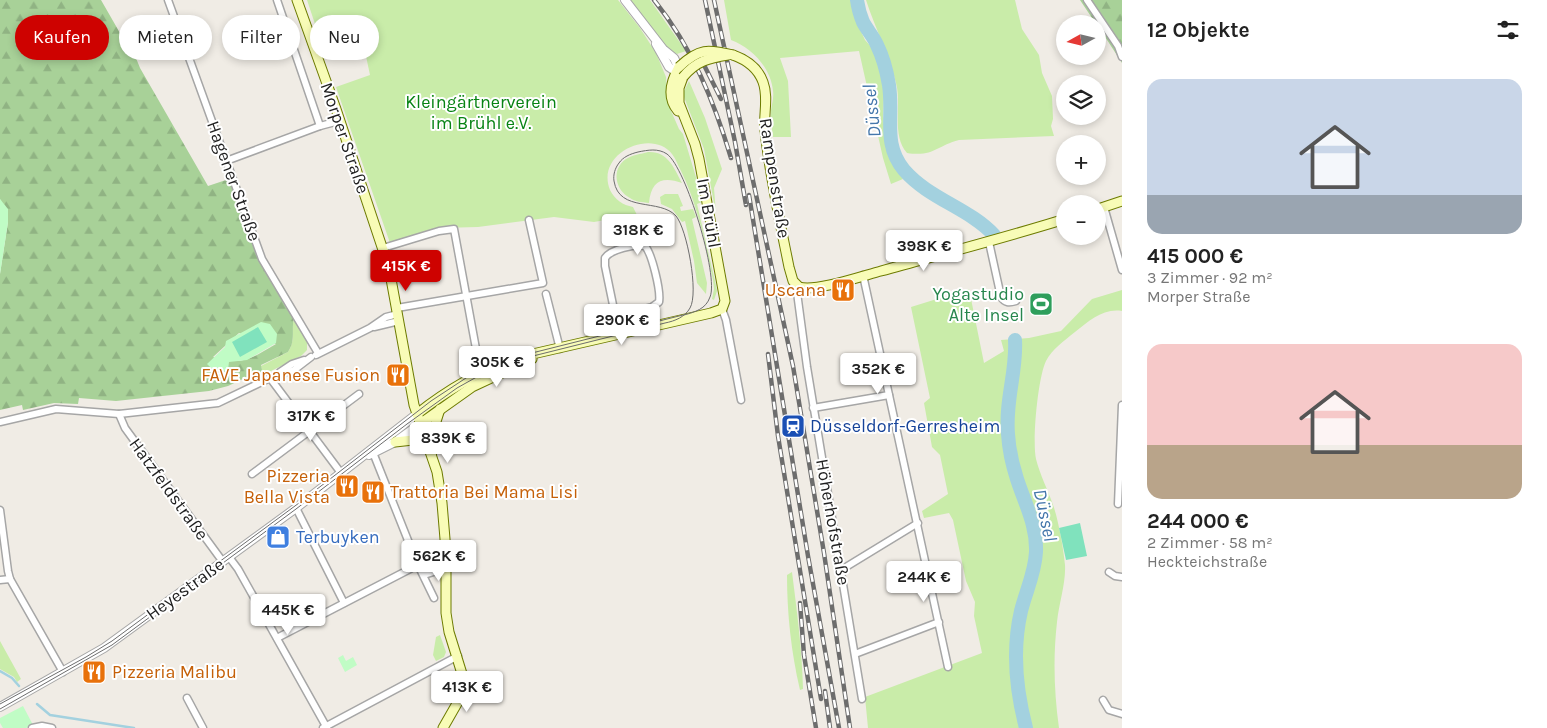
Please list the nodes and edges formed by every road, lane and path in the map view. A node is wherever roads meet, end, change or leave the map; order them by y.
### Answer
1 (168, 0) edge
2 (277, 0) edge
3 (297, 0) edge
4 (625, 0) edge
5 (1087, 0) edge
6 (1122, 57) edge
7 (679, 72) junction
8 (339, 121) junction
9 (320, 126) junction
10 (226, 161) junction
11 (1122, 202) edge
12 (1106, 207) edge
13 (529, 220) dead end
14 (1056, 222) edge
15 (1106, 223) edge
16 (990, 242) junction
17 (383, 248) junction
18 (1122, 270) edge
19 (864, 275) junction
20 (796, 285) junction
21 (546, 294) dead end
22 (466, 297) junction
23 (1016, 301) dead end
24 (722, 308) junction
25 (398, 315) junction
26 (616, 316) junction
27 (619, 334) junction
28 (560, 349) junction
29 (546, 352) junction
30 (318, 353) junction
31 (482, 372) junction
32 (270, 378) junction
33 (359, 394) dead end
34 (889, 395) junction
35 (741, 400) dead end
36 (1122, 405) edge
37 (814, 408) junction
38 (440, 409) junction
39 (120, 414) junction
40 (417, 414) junction
41 (0, 422) edge
42 (420, 424) junction
43 (309, 430) junction
44 (1121, 440) edge
45 (395, 442) junction
46 (372, 451) junction
47 (432, 452) junction
48 (341, 473) junction
49 (252, 474) dead end
50 (1118, 504) dead end
51 (296, 508) junction
52 (0, 510) edge
53 (918, 523) junction
54 (226, 559) junction
55 (417, 563) junction
56 (446, 568) junction
57 (841, 570) junction
58 (1109, 572) dead end
59 (424, 575) junction
60 (1122, 577) edge
61 (10, 579) junction
62 (0, 580) edge
63 (434, 598) dead end
64 (344, 603) junction
65 (939, 622) junction
66 (277, 638) junction
67 (855, 654) junction
68 (458, 656) junction
69 (948, 667) dead end
70 (63, 672) junction
71 (186, 698) dead end
72 (862, 699) dead end
73 (1103, 700) dead end
74 (0, 707) edge
75 (1122, 714) edge
76 (32, 728) edge
77 (52, 728) edge
78 (203, 728) edge
79 (325, 728) edge
80 (443, 728) edge

1 - 10 street, Hagener Straße
2 - 9 street, Morper Straße
3 - 8 main road, Morper Straße
4 - 7 street
5 - 6 street
7 - 20 main road, Rampenstraße, bridge
7 - 24 main road, Im Brühl
8 - 9 street
8 - 17 main road, Morper Straße
9 - 10 street
10 - 30 street, Hagener Straße
11 - 12 main road
13 - 22 street
14 - 16 main road
15 - 18 street
16 - 19 main road
16 - 23 street
17 - 22 street
17 - 25 main road, Morper Straße
19 - 20 main road
19 - 34 street
20 - 37 street, Höherhofstraße
21 - 28 street
22 - 25 street
22 - 31 street
24 - 27 main road, Heyestraße
24 - 35 street
25 - 30 street
25 - 40 main road, Morper Straße
26 - 26 street
26 - 27 street
27 - 28 main road, Heyestraße
28 - 29 main road, Heyestraße
29 - 31 main road, Heyestraße
29 - 38 main road, Heyestraße
30 - 32 street
31 - 40 main road, Heyestraße
32 - 39 street
32 - 43 street
33 - 43 street
34 - 37 street
34 - 53 street
36 - 44 street
37 - 57 street, Höherhofstraße
38 - 42 main road, Heyestraße
38 - 47 main road
39 - 41 street
39 - 54 street, Hatzfeldstraße
40 - 42 main road, Morper Straße
40 - 46 street, Heyestraße
42 - 45 street, Heyestraße
42 - 47 main road, Morper Straße
43 - 48 street
43 - 49 street
44 - 50 street
45 - 46 street, Heyestraße
45 - 47 main road
46 - 48 street, Heyestraße
46 - 55 street
47 - 56 main road
48 - 51 street, Heyestraße
51 - 54 street, Heyestraße
51 - 64 street
52 - 61 street
53 - 57 street
53 - 65 street
54 - 66 street, Hatzfeldstraße
54 - 70 street, Heyestraße
55 - 59 street
55 - 64 street
56 - 59 street
56 - 68 main road
57 - 67 street, Höherhofstraße
58 - 60 street
59 - 63 street
61 - 62 street
61 - 70 street
64 - 66 street
65 - 67 street
65 - 69 street
66 - 79 street, Hatzfeldstraße
67 - 72 street, Höherhofstraße
68 - 79 street
68 - 80 main road
70 - 74 street, Heyestraße
71 - 78 street
73 - 75 street
76 - 77 street

